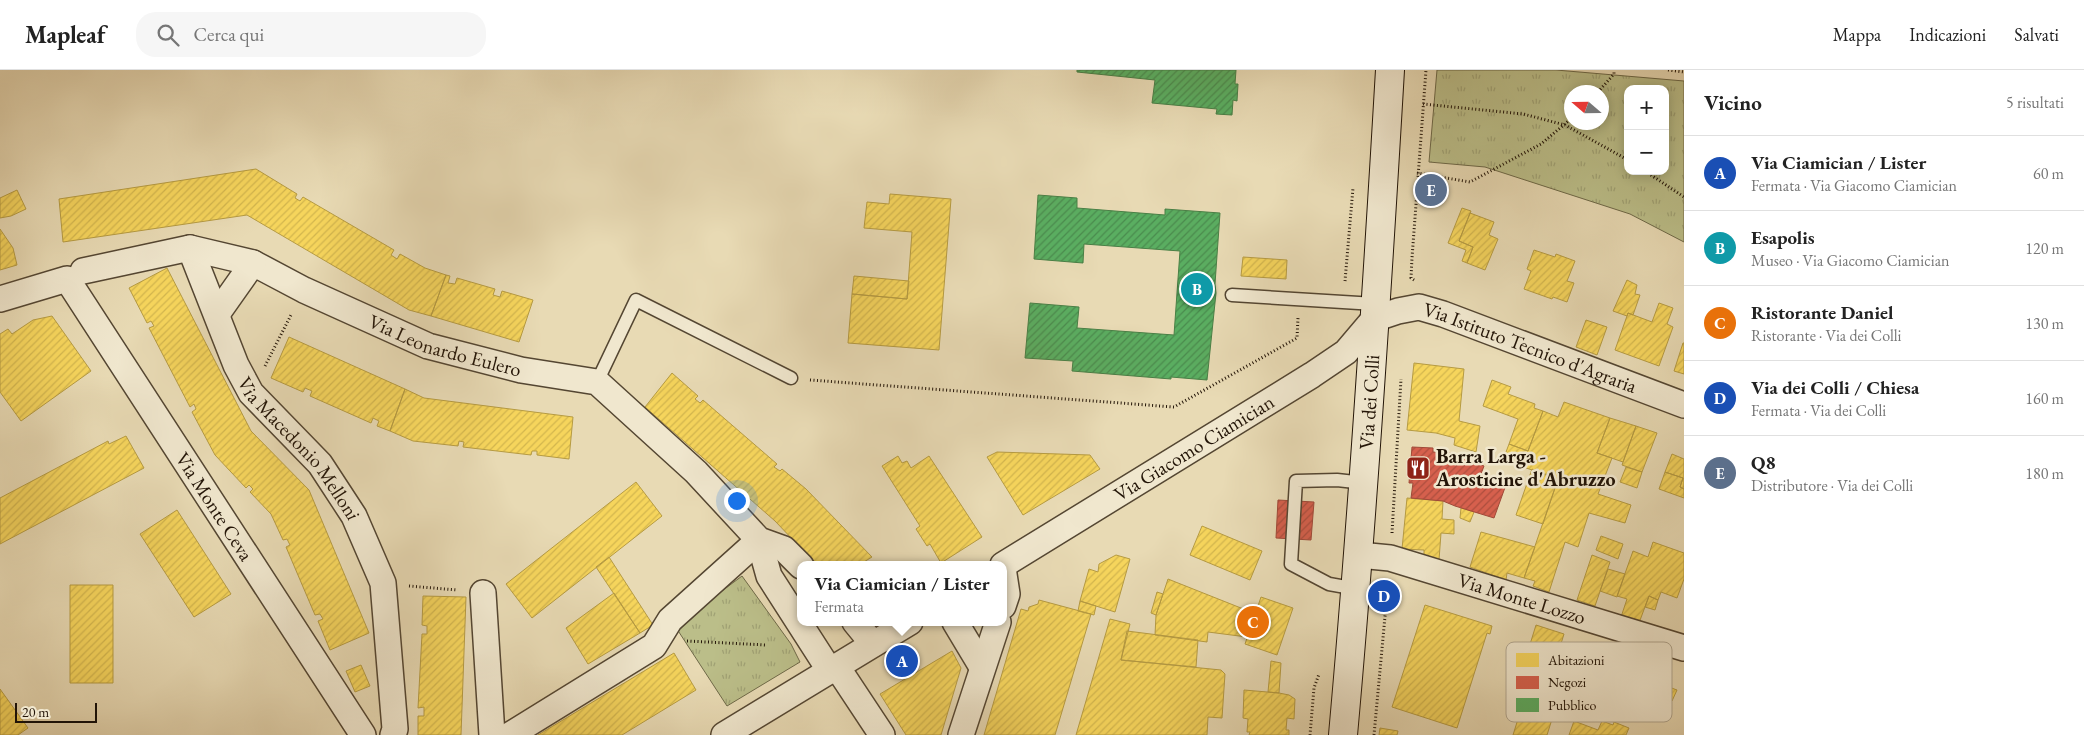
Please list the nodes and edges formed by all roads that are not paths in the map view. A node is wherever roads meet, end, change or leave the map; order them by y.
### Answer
1 (1390, 70) edge
2 (190, 248) junction
3 (253, 263) junction
4 (75, 275) junction
5 (1232, 295) dead end
6 (0, 299) edge
7 (1375, 312) junction
8 (217, 314) junction
9 (791, 378) road end
10 (597, 382) junction
11 (1684, 405) edge
12 (1364, 482) junction
13 (759, 540) junction
14 (1359, 555) junction
15 (797, 562) edge
16 (1007, 564) edge
17 (1357, 589) junction
18 (483, 593) road end
19 (797, 617) edge
20 (803, 626) edge
21 (858, 626) edge
22 (903, 626) edge
23 (957, 626) edge
24 (997, 626) edge
25 (1664, 642) edge
26 (873, 644) junction
27 (1672, 644) edge
28 (1684, 648) edge
29 (982, 667) junction
30 (833, 669) junction
31 (363, 735) edge
32 (394, 735) edge
33 (492, 735) edge
34 (510, 735) edge
35 (725, 735) edge
36 (882, 735) edge
37 (961, 735) edge
38 (1343, 735) edge

1 - 7 main road, Via dei Colli
2 - 3 street, Via Leonardo Eulero
2 - 4 street, Via Leonardo Eulero
2 - 8 street, Via Macedonio Melloni
3 - 8 street
3 - 10 street, Via Leonardo Eulero
4 - 6 street, Via Leonardo Eulero
4 - 31 street, Via Monte Ceva
5 - 7 lane
7 - 11 street, Via Istituto Tecnico d'Agraria
7 - 12 main road, Via dei Colli
7 - 16 street, Via Giacomo Ciamician
8 - 32 street, Via Macedonio Melloni
9 - 10 lane
10 - 13 street
12 - 14 main road, Via dei Colli
12 - 17 lane
13 - 15 street
13 - 19 street
13 - 34 street
14 - 17 main road, Via dei Colli
14 - 25 street, Via Monte Lozzo
17 - 38 main road, Via dei Colli
18 - 33 street
20 - 30 street
21 - 26 street
22 - 26 street
23 - 29 street
24 - 29 street
26 - 30 street
27 - 28 street, Via Monte Lozzo
29 - 37 street
30 - 35 street
30 - 36 street

